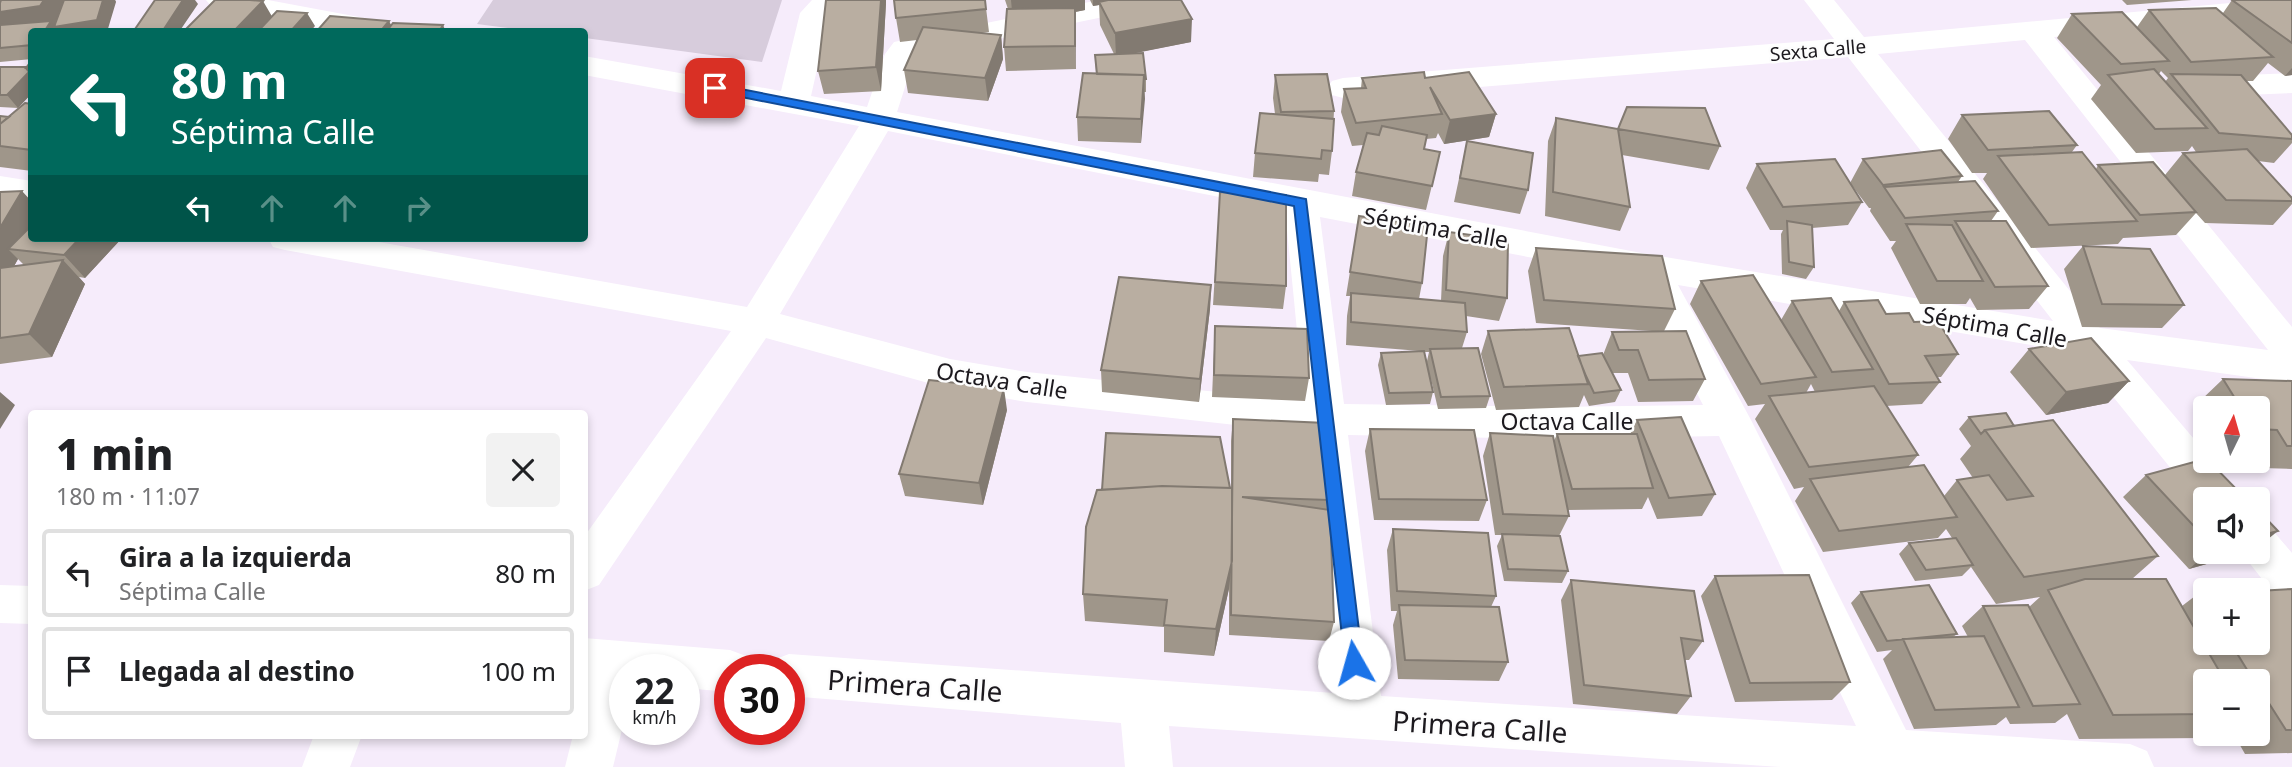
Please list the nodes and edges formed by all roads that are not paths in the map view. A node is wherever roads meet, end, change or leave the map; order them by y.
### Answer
1 (221, 0) edge
2 (1142, 0) edge
3 (1819, 0) edge
4 (826, 1) edge
5 (2292, 6) edge
6 (370, 28) edge
7 (2033, 31) junction
8 (1855, 47) junction
9 (588, 66) edge
10 (2292, 83) edge
11 (1343, 88) edge
12 (2161, 89) edge
13 (2121, 90) edge
14 (2082, 92) junction
15 (794, 102) junction
16 (878, 121) junction
17 (0, 187) edge
18 (28, 192) edge
19 (1301, 203) junction
20 (307, 242) edge
21 (1650, 266) junction
22 (757, 322) junction
23 (2091, 343) junction
24 (2292, 353) edge
25 (2292, 368) edge
26 (1325, 419) junction
27 (1731, 420) junction
28 (2210, 487) edge
29 (2270, 558) edge
30 (588, 566) edge
31 (2292, 585) edge
32 (0, 604) edge
33 (28, 605) edge
34 (600, 660) edge
35 (714, 670) edge
36 (805, 676) edge
37 (1143, 703) junction
38 (1360, 717) junction
39 (336, 739) edge
40 (1892, 752) junction
41 (1686, 753) edge
42 (326, 767) edge
43 (589, 767) edge
44 (1149, 767) edge
45 (2130, 767) edge

1 - 6 street
2 - 16 street
3 - 8 street
4 - 15 street
5 - 7 street, Sexta Calle
7 - 8 street, Sexta Calle
7 - 14 street
8 - 11 street, Sexta Calle
8 - 23 street
9 - 15 street, Séptima Calle
10 - 12 street
13 - 14 street
14 - 24 street
15 - 16 street, Séptima Calle
16 - 19 street, Séptima Calle
16 - 22 street
17 - 18 street
19 - 21 street, Séptima Calle
19 - 26 street
20 - 22 street, Octava Calle
21 - 23 street, Séptima Calle
21 - 27 street
22 - 26 street, Octava Calle
22 - 30 street
23 - 25 street, Séptima Calle
23 - 28 street
26 - 27 street, Octava Calle
26 - 38 street
27 - 40 street
29 - 31 street
32 - 33 street
34 - 35 street
34 - 43 street
36 - 37 street, Primera Calle
37 - 38 street, Primera Calle
37 - 44 street
38 - 41 street, Primera Calle
39 - 42 street
40 - 41 street, Primera Calle
40 - 45 street, Primera Calle

